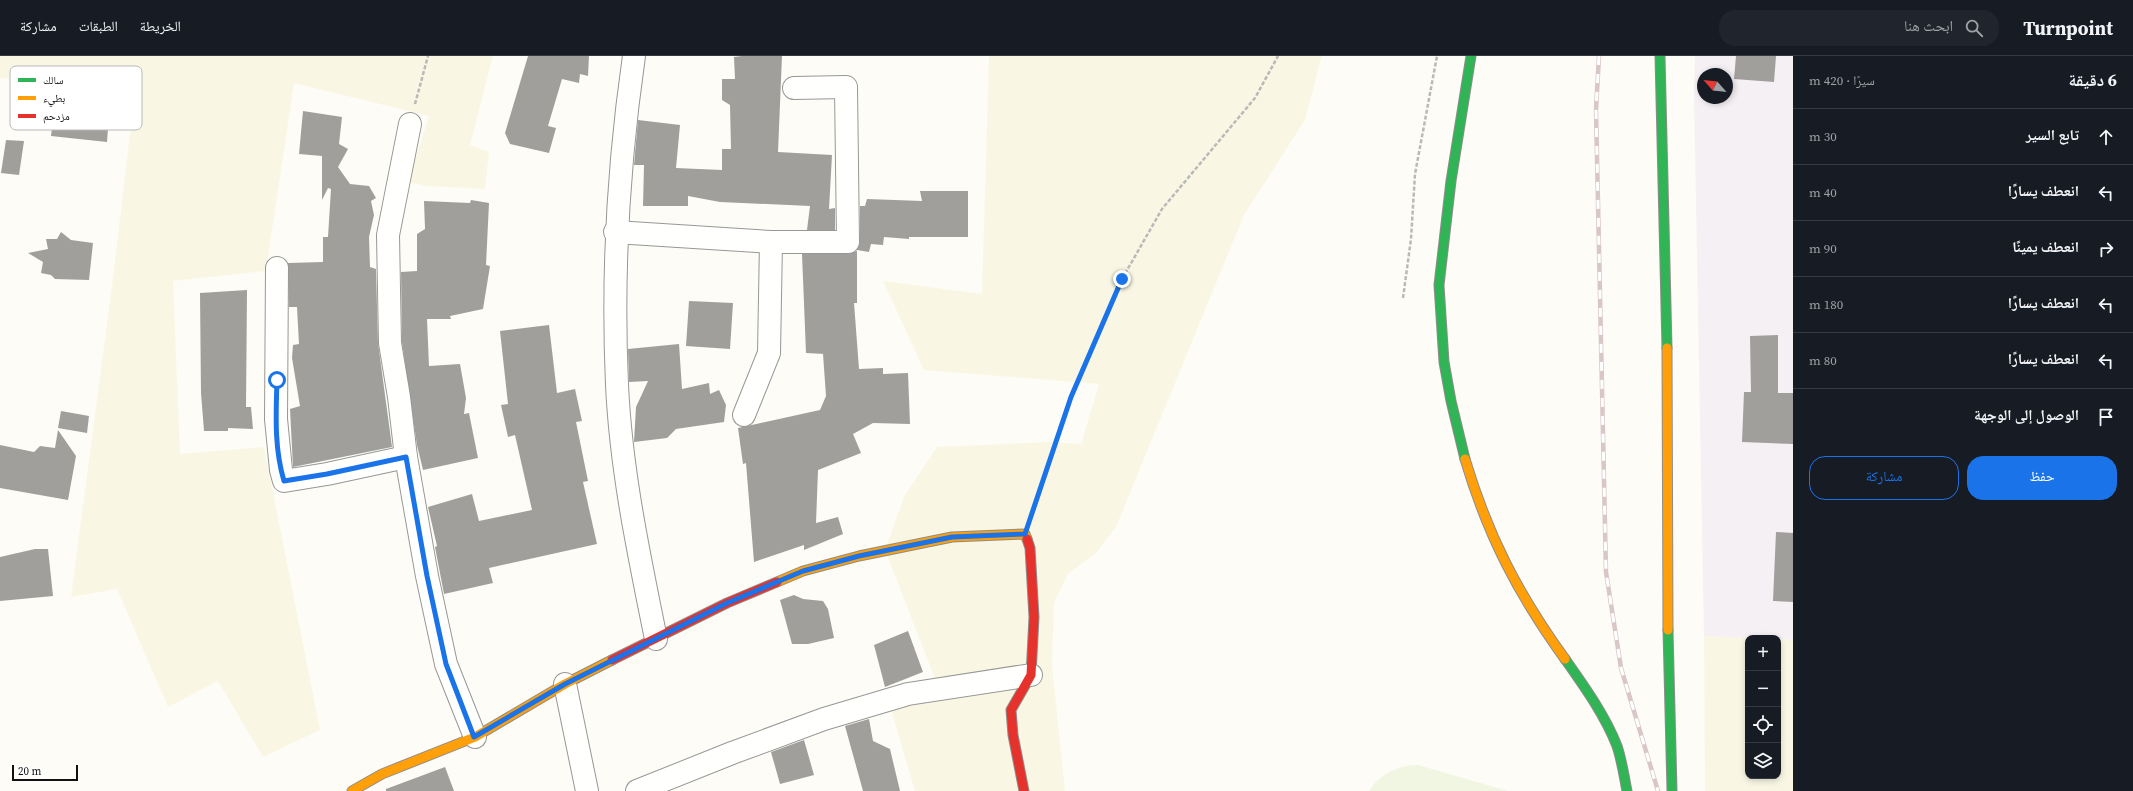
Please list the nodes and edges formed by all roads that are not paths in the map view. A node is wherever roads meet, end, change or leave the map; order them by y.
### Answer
1 (634, 56) edge
2 (1471, 56) edge
3 (1660, 56) edge
4 (794, 88) dead end
5 (410, 124) road end
6 (615, 232) junction
7 (771, 242) junction
8 (277, 268) dead end
9 (744, 416) dead end
10 (406, 457) junction
11 (656, 639) junction
12 (1031, 675) junction
13 (565, 684) junction
14 (474, 737) junction
15 (352, 791) edge
16 (587, 791) edge
17 (637, 791) edge
18 (1024, 791) edge
19 (1628, 791) edge
20 (1672, 791) edge

1 - 6 street
2 - 19 street
3 - 20 street
4 - 7 street
5 - 10 street
6 - 7 street
6 - 11 street
7 - 9 street
8 - 10 street
10 - 14 street
11 - 12 street
11 - 13 street
12 - 17 street
12 - 18 street
13 - 14 street
13 - 16 street
14 - 15 street

